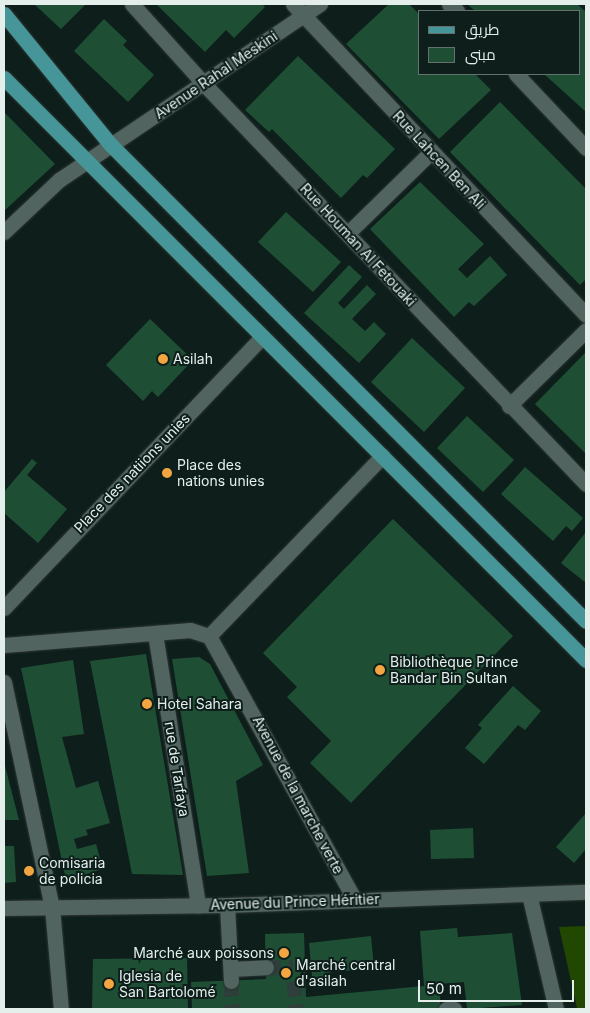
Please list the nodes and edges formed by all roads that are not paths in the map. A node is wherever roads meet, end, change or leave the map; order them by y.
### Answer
1 (132, 4) edge
2 (293, 4) edge
3 (320, 4) edge
4 (4, 14) edge
5 (304, 16) junction
6 (517, 75) edge
7 (4, 78) edge
8 (204, 84) junction
9 (111, 145) junction
10 (586, 148) edge
11 (431, 152) junction
12 (88, 160) junction
13 (4, 232) edge
14 (348, 233) junction
15 (586, 315) edge
16 (586, 330) edge
17 (261, 338) junction
18 (509, 406) junction
19 (382, 456) junction
20 (586, 484) edge
21 (4, 608) edge
22 (586, 621) edge
23 (155, 633) junction
24 (209, 636) junction
25 (4, 645) edge
26 (586, 660) edge
27 (4, 682) edge
28 (586, 892) edge
29 (529, 894) junction
30 (354, 900) junction
31 (227, 905) junction
32 (198, 906) junction
33 (52, 907) junction
34 (4, 908) edge
35 (266, 967) tunnel mouth
36 (61, 1009) edge
37 (446, 1009) edge
38 (454, 1009) edge
39 (556, 1009) edge

1 - 8 street, Rue Houman Al Fetouaki
2 - 5 street, Rue Lahcen Ben Ali
3 - 5 street, Avenue Rahal Meskini
4 - 9 main road
5 - 8 street, Avenue Rahal Meskini
5 - 11 street, Rue Lahcen Ben Ali
6 - 10 street
7 - 12 main road
8 - 9 street, Avenue Rahal Meskini
8 - 14 street, Rue Houman Al Fetouaki
9 - 12 street, Avenue Rahal Meskini
9 - 22 main road
11 - 14 street
11 - 15 street, Rue Lahcen Ben Ali
12 - 13 street, Avenue Rahal Meskini
12 - 17 main road
14 - 18 street, Rue Houman Al Fetouaki
16 - 18 street
17 - 19 main road
17 - 21 street, Place des natiions unies
18 - 20 street, Rue Houman Al Fetouaki
19 - 24 street
19 - 26 main road
23 - 24 street
23 - 25 street
23 - 32 street, rue de Tarfaya
24 - 30 street, Avenue de la marche verte
27 - 33 street
28 - 29 street, Avenue du Prince Héritier
29 - 30 street, Avenue du Prince Héritier
29 - 39 street
30 - 31 street, Avenue du Prince Héritier
31 - 32 street, Avenue du Prince Héritier
31 - 35 street
32 - 33 street, Avenue du Prince Héritier
33 - 34 street, Avenue du Prince Héritier
33 - 36 street
37 - 38 street

